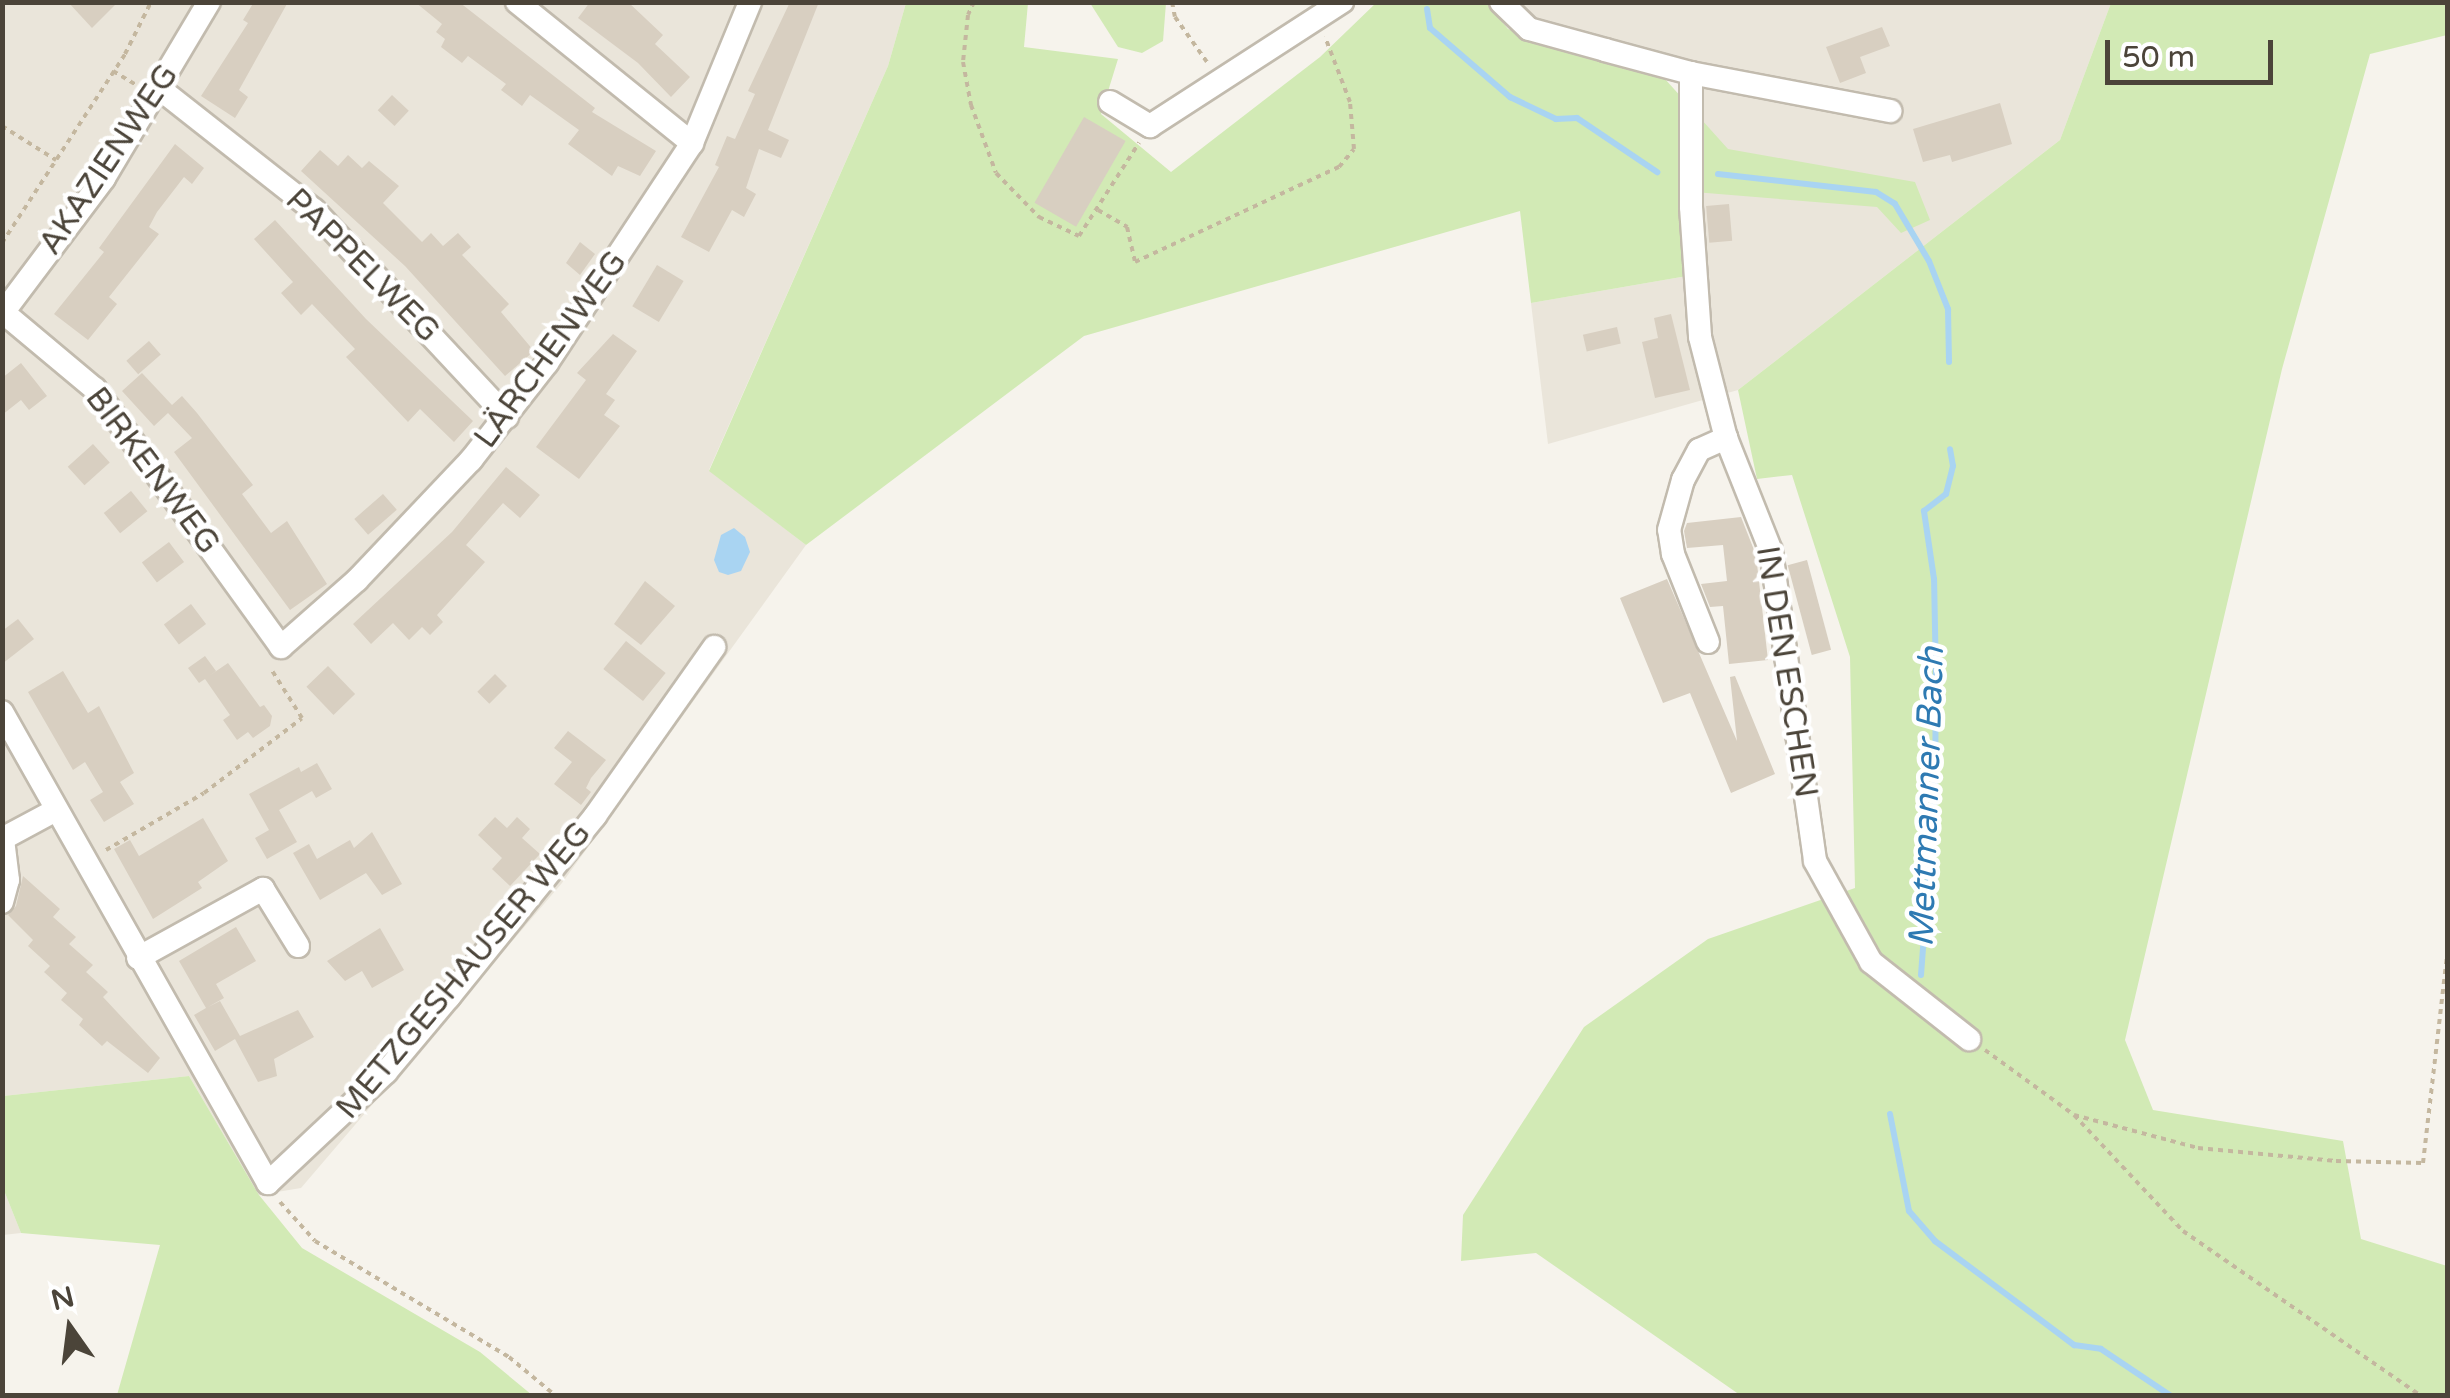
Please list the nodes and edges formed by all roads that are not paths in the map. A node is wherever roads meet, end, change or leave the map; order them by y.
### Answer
1 (209, 2) edge
2 (517, 2) edge
3 (750, 2) edge
4 (1342, 2) edge
5 (1502, 2) edge
6 (1690, 72) junction
7 (160, 89) junction
8 (1110, 102) dead end
9 (1890, 110) dead end
10 (692, 143) junction
11 (3, 314) edge
12 (508, 416) junction
13 (1726, 438) junction
14 (1708, 642) dead end
15 (281, 646) joint
16 (714, 647) dead end
17 (2, 712) edge
18 (56, 810) junction
19 (3, 839) edge
20 (2, 902) edge
21 (298, 946) dead end
22 (138, 958) junction
23 (1969, 1039) road end

1 - 7 street, AKAZIENWEG
2 - 10 street
3 - 10 street, LÄRCHENWEG
4 - 8 street
5 - 6 street
6 - 9 street
6 - 13 street, IN DEN ESCHEN
7 - 11 street, AKAZIENWEG
7 - 12 street, PAPPELWEG
10 - 12 street, LÄRCHENWEG
11 - 15 street, BIRKENWEG
12 - 15 street, LÄRCHENWEG
13 - 14 street
13 - 23 street, IN DEN ESCHEN
16 - 22 street, METZGESHAUSER WEG
17 - 18 street
18 - 19 street
18 - 22 street
19 - 20 street
21 - 22 street

